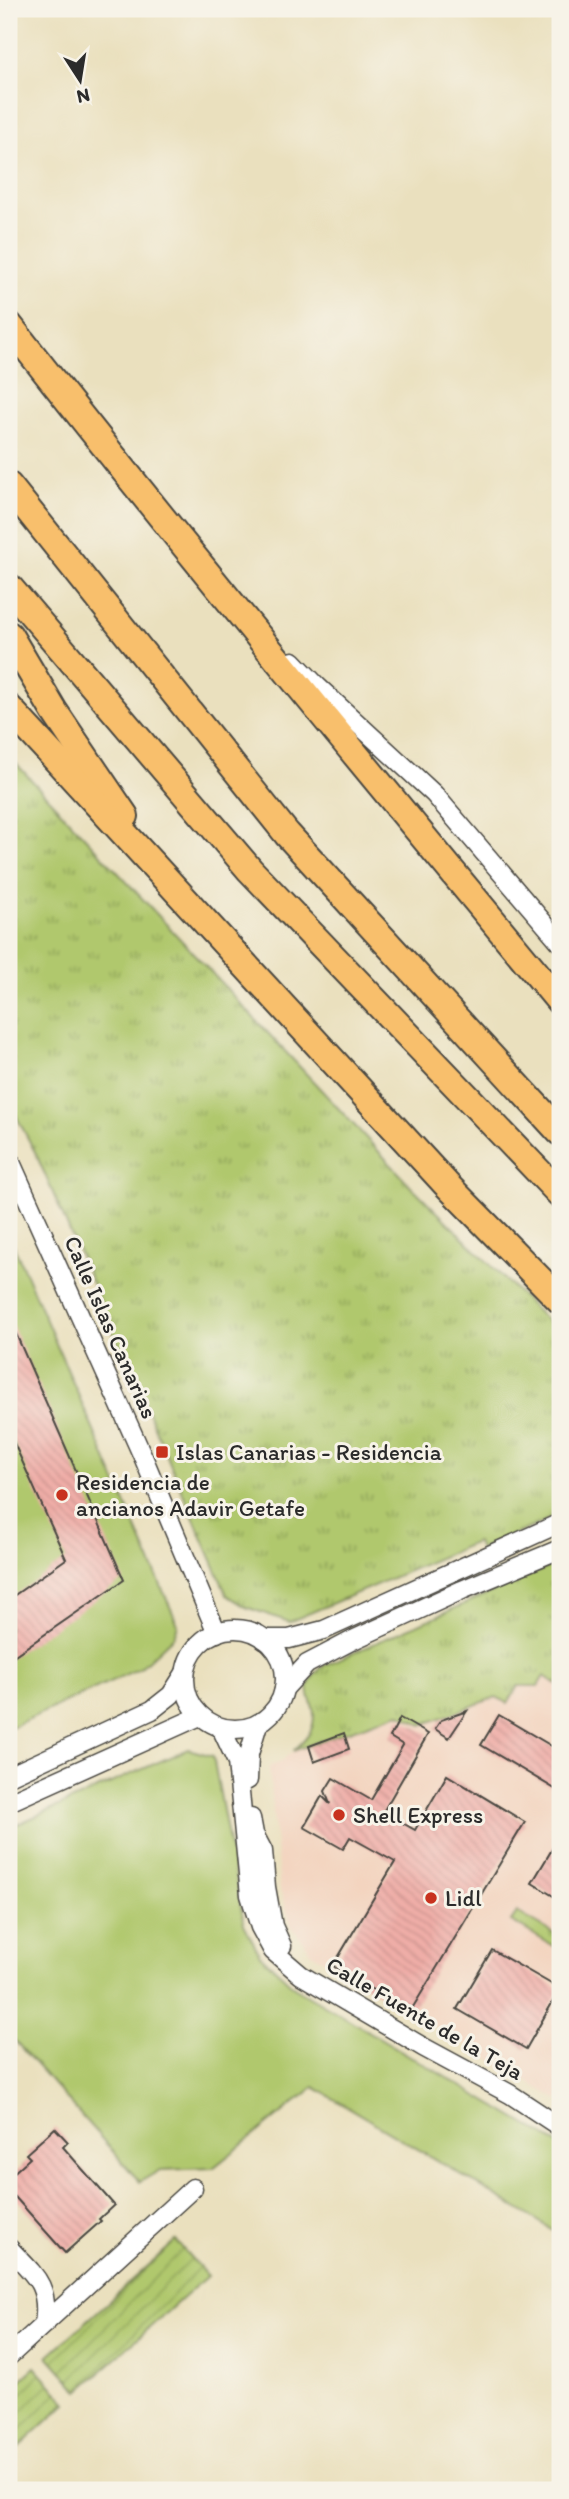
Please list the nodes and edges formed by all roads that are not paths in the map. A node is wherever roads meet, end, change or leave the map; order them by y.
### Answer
1 (9, 325) edge
2 (9, 486) edge
3 (9, 587) edge
4 (223, 594) junction
5 (9, 635) edge
6 (9, 708) edge
7 (201, 919) junction
8 (560, 942) edge
9 (560, 1002) edge
10 (560, 1132) edge
11 (9, 1158) edge
12 (560, 1194) edge
13 (560, 1300) edge
14 (560, 1522) edge
15 (560, 1549) edge
16 (217, 1633) junction
17 (264, 1639) junction
18 (185, 1673) junction
19 (284, 1689) junction
20 (200, 1716) junction
21 (258, 1724) junction
22 (221, 1728) junction
23 (9, 1776) edge
24 (9, 1802) edge
25 (301, 1975) junction
26 (560, 2127) edge
27 (192, 2188) dead end
28 (9, 2248) edge
29 (44, 2324) junction
30 (9, 2356) edge

1 - 4 highway
2 - 10 highway
3 - 12 highway
4 - 8 street
4 - 9 highway
5 - 7 highway
6 - 7 highway
7 - 13 highway
11 - 16 street, Calle Islas Canarias
14 - 17 street
15 - 19 street
16 - 17 street
16 - 18 street
17 - 19 street
18 - 20 street
18 - 23 street
19 - 21 street
20 - 22 street
20 - 24 street
21 - 22 street
21 - 25 street, Calle Fuente de la Teja
22 - 25 street, Calle Fuente de la Teja
25 - 26 street, Calle Fuente de la Teja
27 - 29 street
28 - 29 street
29 - 30 street

